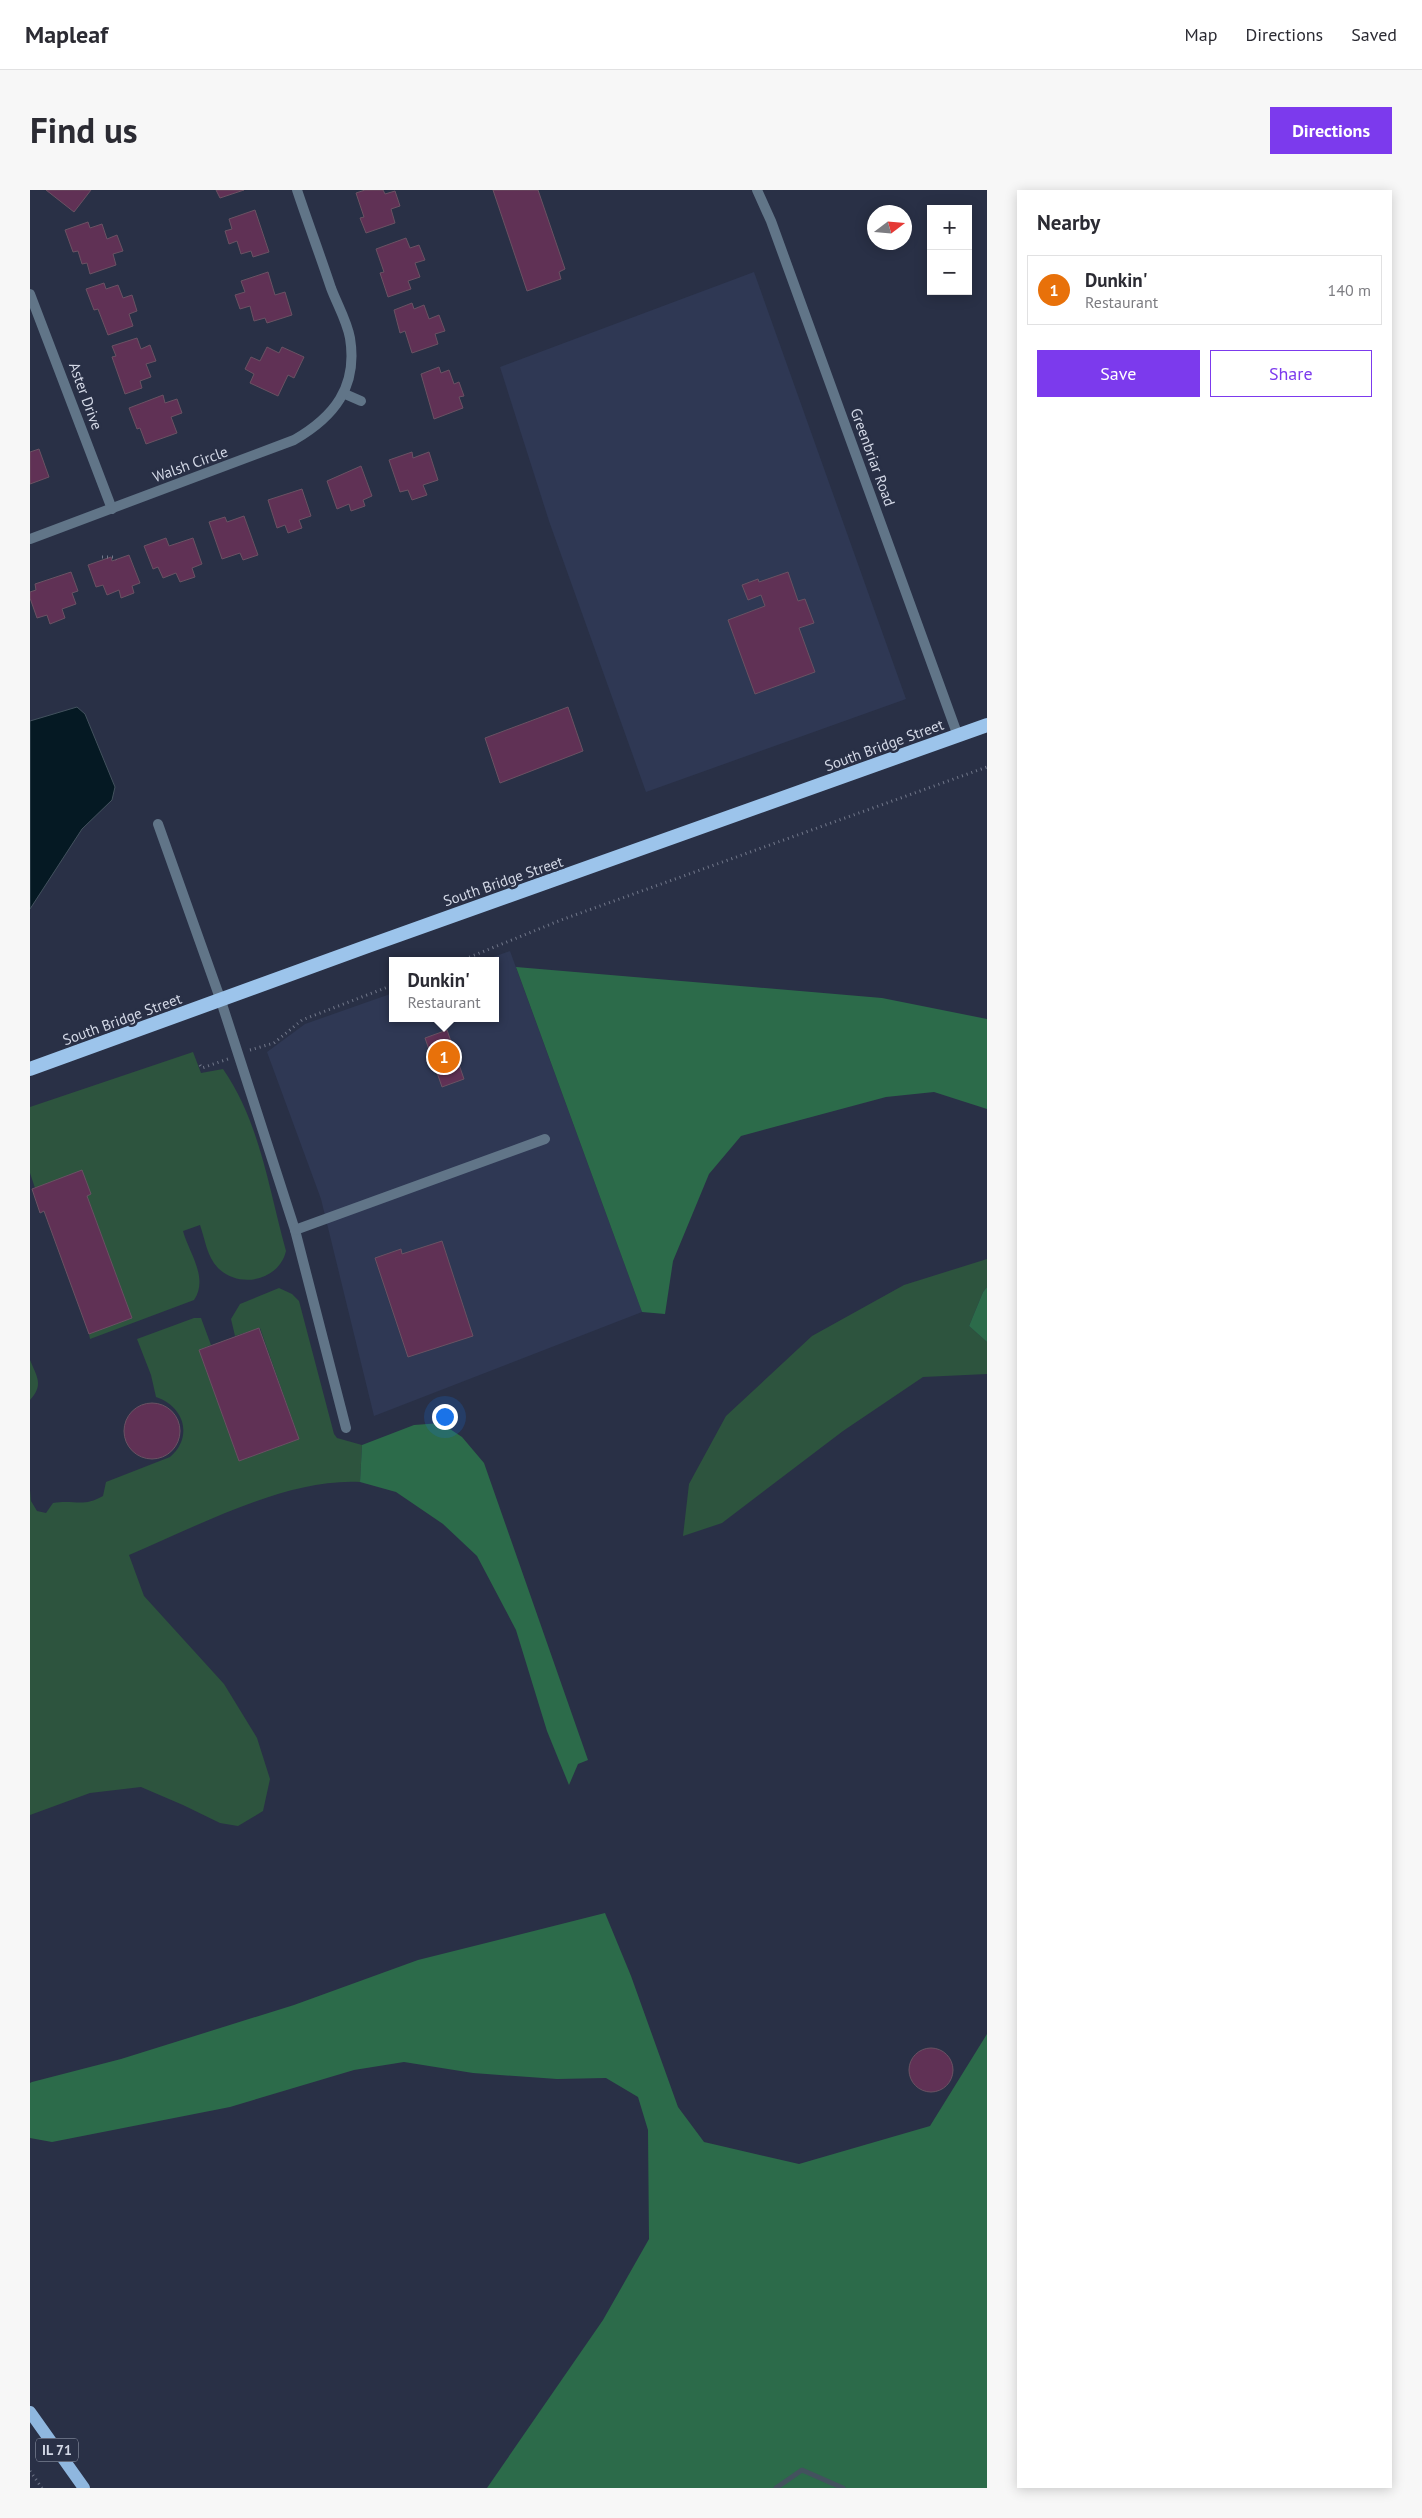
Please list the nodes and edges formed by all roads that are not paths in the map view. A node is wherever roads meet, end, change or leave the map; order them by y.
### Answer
1 (297, 190) edge
2 (758, 190) edge
3 (30, 294) edge
4 (344, 394) junction
5 (361, 400) dead end
6 (112, 509) junction
7 (30, 539) edge
8 (987, 725) edge
9 (958, 736) junction
10 (158, 824) dead end
11 (221, 1001) junction
12 (30, 1069) edge
13 (546, 1139) dead end
14 (295, 1230) junction
15 (346, 1428) dead end
16 (30, 2412) edge
17 (84, 2488) edge

1 - 4 street, Walsh Circle
2 - 9 street, Greenbriar Road
3 - 6 street, Aster Drive
4 - 5 street
4 - 6 street, Walsh Circle
6 - 7 street, Walsh Circle
8 - 9 highway, South Bridge Street
9 - 11 highway, South Bridge Street
10 - 11 street
11 - 12 highway, South Bridge Street
11 - 14 street
13 - 14 street
14 - 15 street
16 - 17 main road, IL 71

